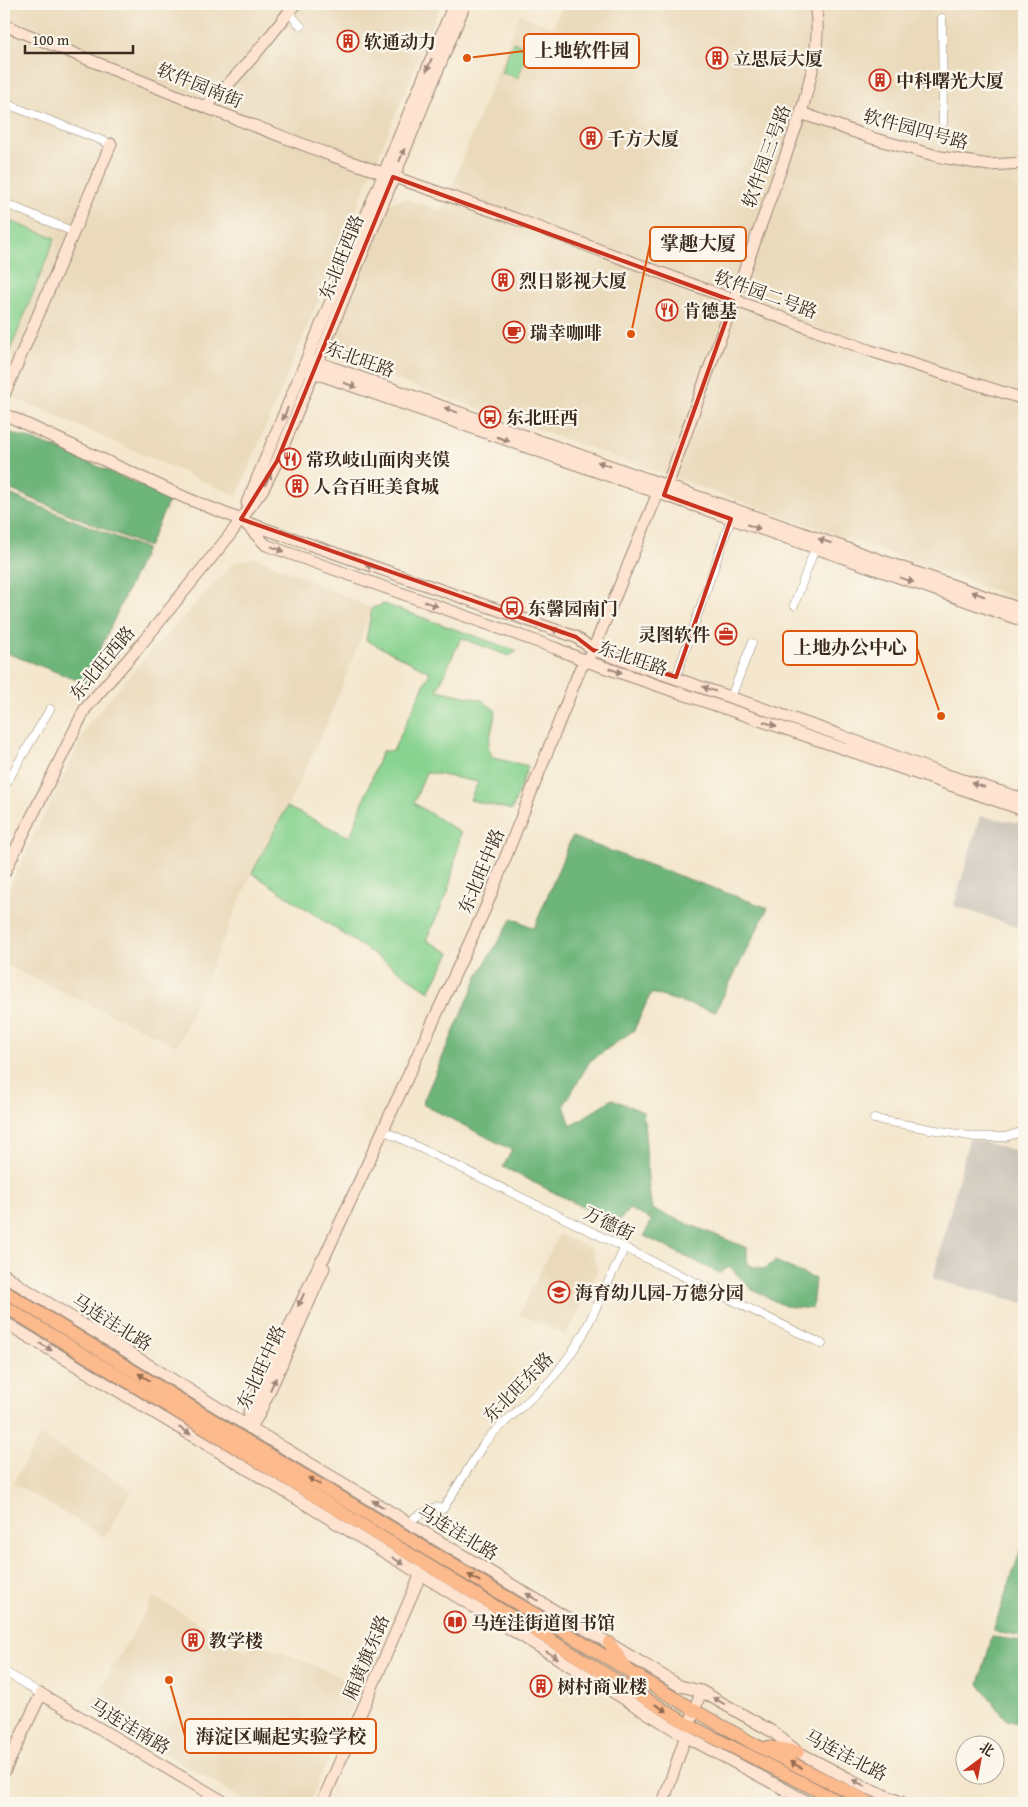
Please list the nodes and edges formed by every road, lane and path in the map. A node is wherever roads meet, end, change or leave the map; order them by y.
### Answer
1 (454, 4) edge
2 (465, 4) edge
3 (815, 4) edge
4 (292, 8) edge
5 (942, 18) dead end
6 (4, 25) edge
7 (302, 26) dead end
8 (4, 103) edge
9 (205, 107) junction
10 (801, 112) junction
11 (943, 123) dead end
12 (111, 144) joint
13 (1024, 163) edge
14 (389, 176) junction
15 (4, 203) edge
16 (74, 232) junction
17 (733, 301) junction
18 (310, 366) junction
19 (4, 395) edge
20 (1024, 399) edge
21 (4, 414) edge
22 (662, 490) junction
23 (731, 518) junction
24 (241, 519) junction
25 (815, 548) junction
26 (794, 605) dead end
27 (1024, 610) edge
28 (1024, 622) edge
29 (752, 643) dead end
30 (594, 650) junction
31 (586, 661) junction
32 (676, 677) junction
33 (731, 696) junction
34 (50, 709) dead end
35 (4, 787) edge
36 (1024, 799) edge
37 (1024, 810) edge
38 (4, 873) edge
39 (874, 1119) dead end
40 (383, 1130) junction
41 (1024, 1131) edge
42 (625, 1247) junction
43 (4, 1274) edge
44 (4, 1281) edge
45 (19, 1285) junction
46 (4, 1290) edge
47 (4, 1306) edge
48 (4, 1322) edge
49 (822, 1344) dead end
50 (251, 1428) junction
51 (242, 1445) junction
52 (282, 1476) junction
53 (312, 1508) junction
54 (406, 1521) junction
55 (431, 1552) junction
56 (423, 1569) junction
57 (609, 1643) junction
58 (4, 1671) edge
59 (628, 1671) junction
60 (701, 1691) junction
61 (41, 1694) junction
62 (694, 1710) junction
63 (687, 1731) junction
64 (756, 1745) junction
65 (798, 1752) junction
66 (4, 1772) edge
67 (226, 1803) edge
68 (322, 1803) edge
69 (663, 1803) edge
70 (810, 1803) edge
71 (842, 1803) edge
72 (871, 1803) edge
73 (903, 1803) edge

1 -> 14 street, 东北旺西路
14 -> 2 street, 东北旺西路
3 - 10 street, 软件园三号路
4 - 7 street
4 - 9 street
5 - 11 street
6 - 9 street, 软件园南街
8 - 12 street
9 - 14 street, 软件园南街
10 - 13 street, 软件园四号路
10 - 17 street, 软件园三号路
12 - 16 street
14 - 17 street, 软件园二号路
14 - 18 street, 东北旺西路
15 - 16 street
16 - 19 street
17 - 20 street, 软件园二号路
17 - 22 street, 软件园三号路
18 - 22 street, 东北旺路
18 - 24 street, 东北旺西路
21 - 24 street, 东北旺路
22 - 23 street, 东北旺路
27 -> 22 street, 东北旺路
22 - 30 street, 东北旺中路
23 -> 25 street, 东北旺路
23 - 32 street
30 -> 24 street, 东北旺路
24 -> 31 street, 东北旺路
24 - 38 street, 东北旺西路
25 - 26 street
25 -> 28 street, 东北旺路
29 - 33 street
30 - 31 street, 东北旺中路
30 - 32 street, 东北旺路
31 -> 37 street, 东北旺路
31 - 40 street, 东北旺中路
33 -> 32 street, 东北旺路
36 -> 33 street, 东北旺路
34 - 35 street
39 - 41 street
40 - 42 street, 万德街
40 - 50 street, 东北旺中路
42 - 49 street, 万德街
42 - 54 street, 东北旺东路
43 - 45 street, 马连洼北路
44 - 45 street
45 - 50 street, 马连洼北路
51 -> 46 main road, 马连洼北路
47 - 51 main road, 马连洼北路
48 -> 53 street, 马连洼北路
50 - 51 street, 东北旺中路
54 -> 50 street, 马连洼北路
51 - 52 main road, 马连洼北路
55 -> 51 main road, 马连洼北路
52 - 53 street
52 - 56 main road, 马连洼北路
53 -> 56 street, 马连洼北路
54 - 55 street
57 -> 54 street, 马连洼北路
55 - 56 street, 厢黄旗东路
59 -> 55 main road, 马连洼北路
56 -> 63 main road, 马连洼北路
56 - 68 street, 厢黄旗东路
57 - 59 main road
57 - 60 street, 马连洼北路
58 - 61 street
59 - 62 main road, 马连洼北路
60 - 62 street
65 -> 60 street, 马连洼北路
61 - 66 street
61 - 67 street, 马连洼南路
62 - 63 street
62 - 64 main road, 马连洼北路
63 - 69 street
63 - 70 street, 马连洼北路
63 - 71 main road, 马连洼北路
64 - 65 main road
72 -> 64 main road, 马连洼北路
73 -> 65 street, 马连洼北路

